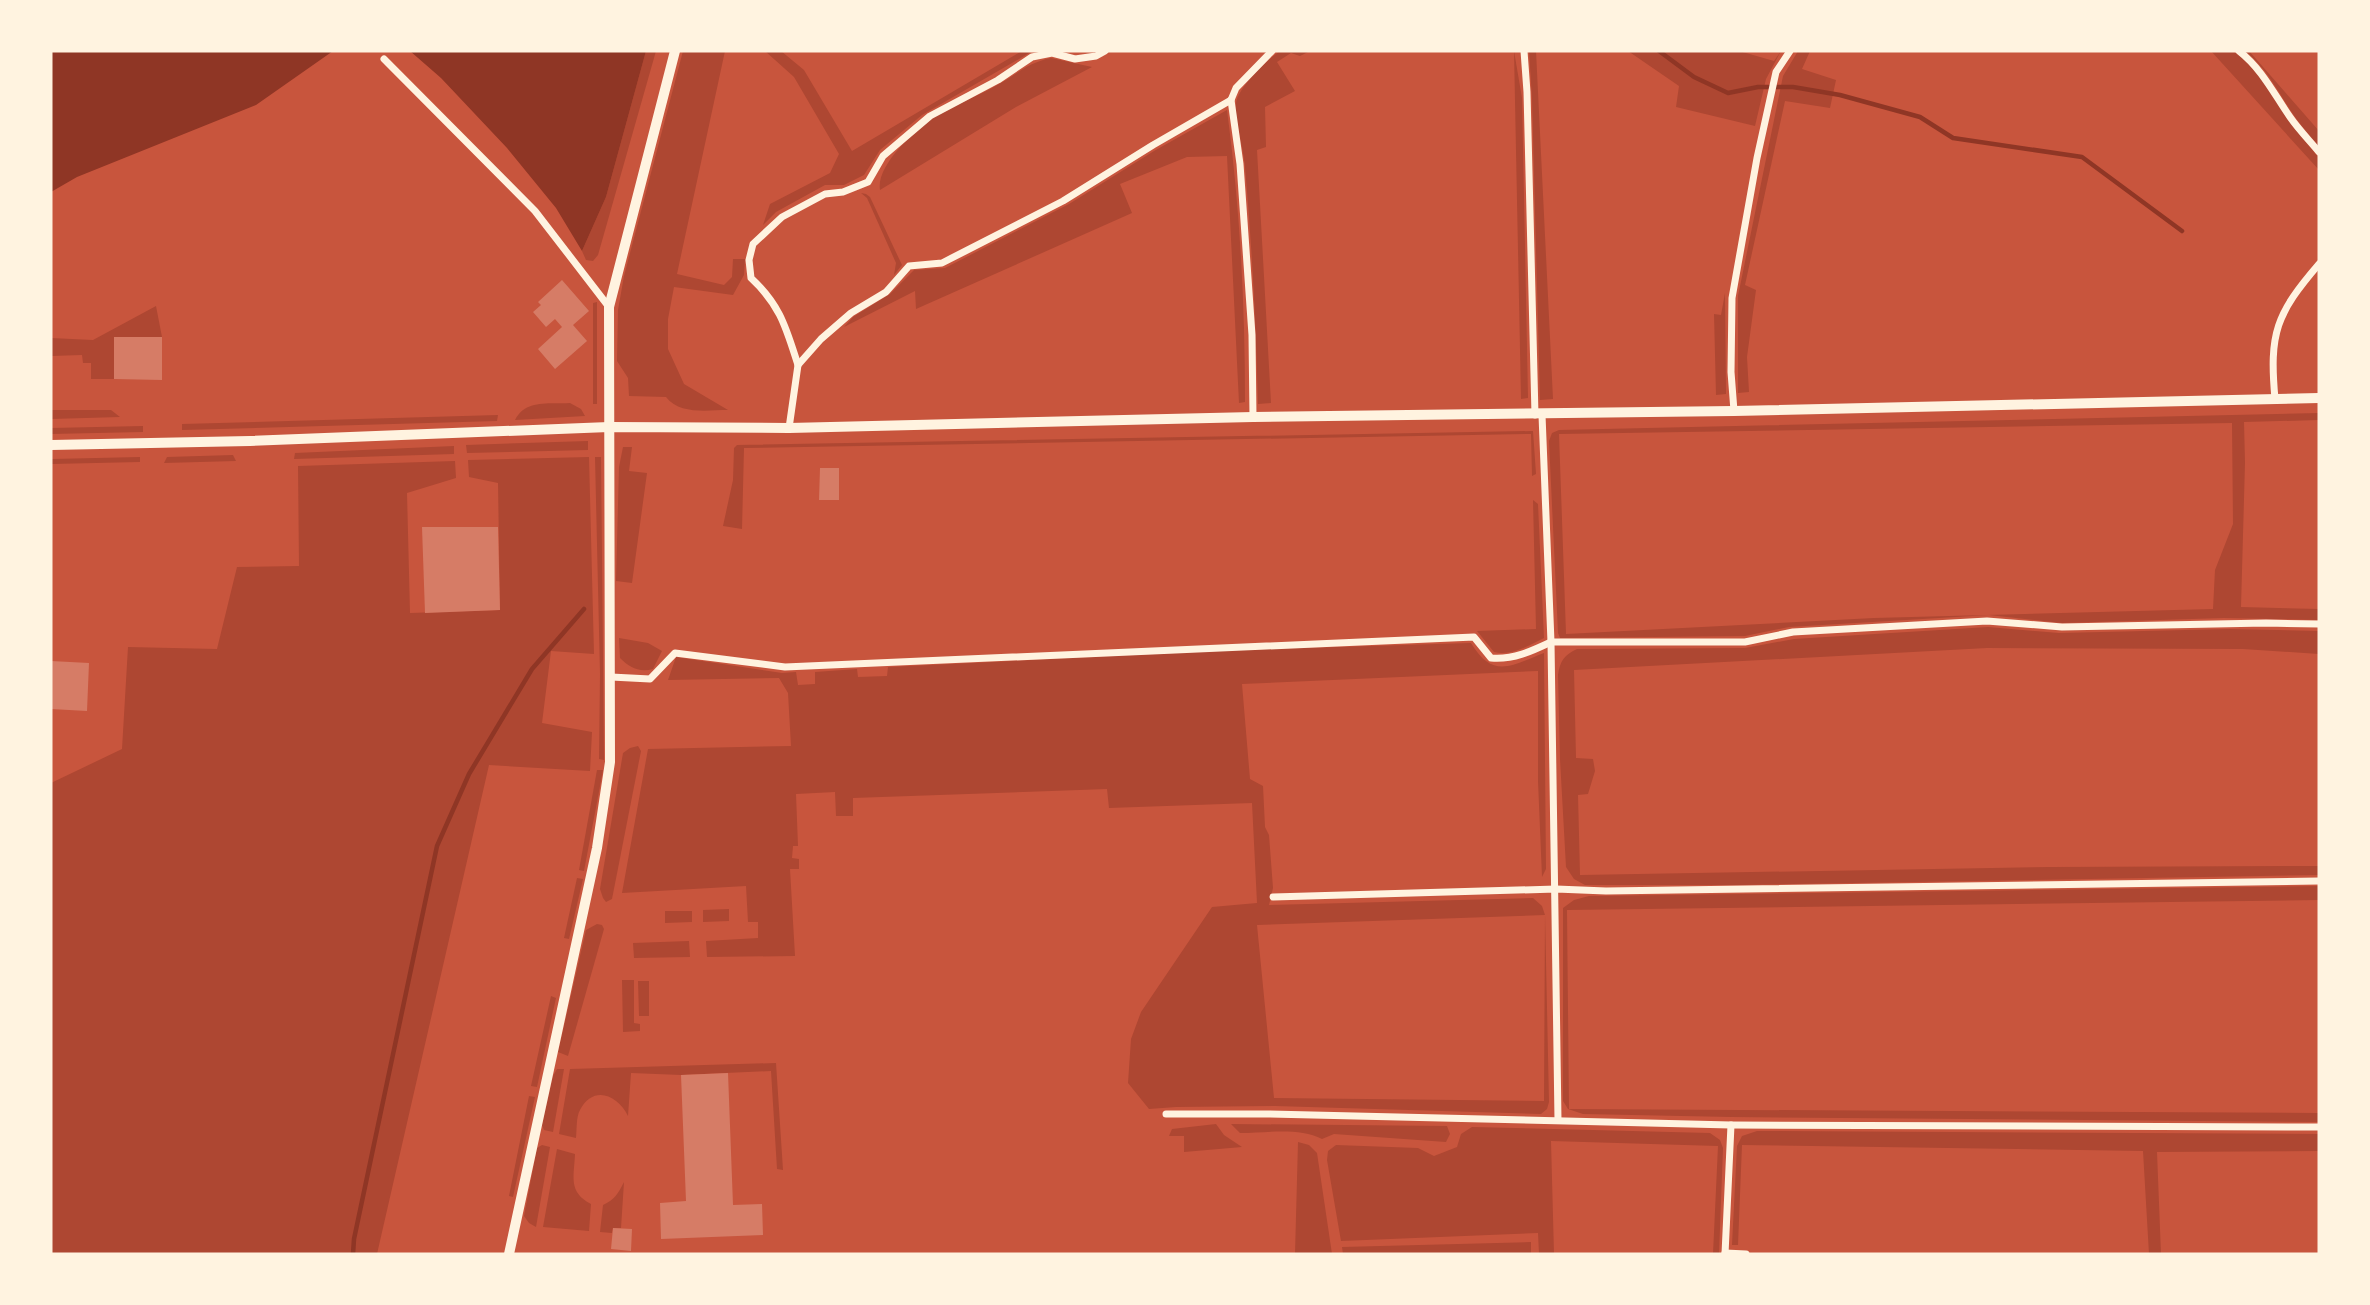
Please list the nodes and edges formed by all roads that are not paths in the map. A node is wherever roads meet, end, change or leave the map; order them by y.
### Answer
1 (675, 51) edge
2 (1105, 51) edge
3 (1272, 51) edge
4 (1524, 51) edge
5 (1790, 51) edge
6 (2239, 51) edge
7 (384, 59) dead end
8 (1231, 100) junction
9 (2319, 152) edge
10 (2319, 264) edge
11 (609, 307) junction
12 (798, 365) junction
13 (2319, 398) edge
14 (2275, 399) junction
15 (1734, 411) junction
16 (1538, 415) junction
17 (1253, 417) junction
18 (610, 427) junction
19 (789, 428) junction
20 (51, 445) edge
21 (2319, 624) edge
22 (1551, 642) junction
23 (611, 677) junction
24 (2319, 881) edge
25 (1556, 889) junction
26 (1273, 897) dead end
27 (1166, 1114) dead end
28 (1558, 1120) junction
29 (1731, 1125) junction
30 (2319, 1127) edge
31 (509, 1254) edge
32 (1725, 1254) edge
33 (1746, 1254) edge

1 - 11 street
2 - 12 street
3 - 8 street
4 - 16 street
5 - 15 street
6 - 9 street
7 - 11 street
8 - 12 street
8 - 17 street
10 - 14 street
11 - 18 street
12 - 19 street
13 - 14 street
14 - 15 street
15 - 16 street
16 - 17 street
16 - 22 street
17 - 19 street
18 - 19 street
18 - 20 street
18 - 23 street
21 - 22 street
22 - 23 street
22 - 25 street
23 - 31 street
24 - 25 street
25 - 26 street
25 - 28 street
27 - 28 street
28 - 29 street
29 - 30 street
29 - 32 street
32 - 33 street

